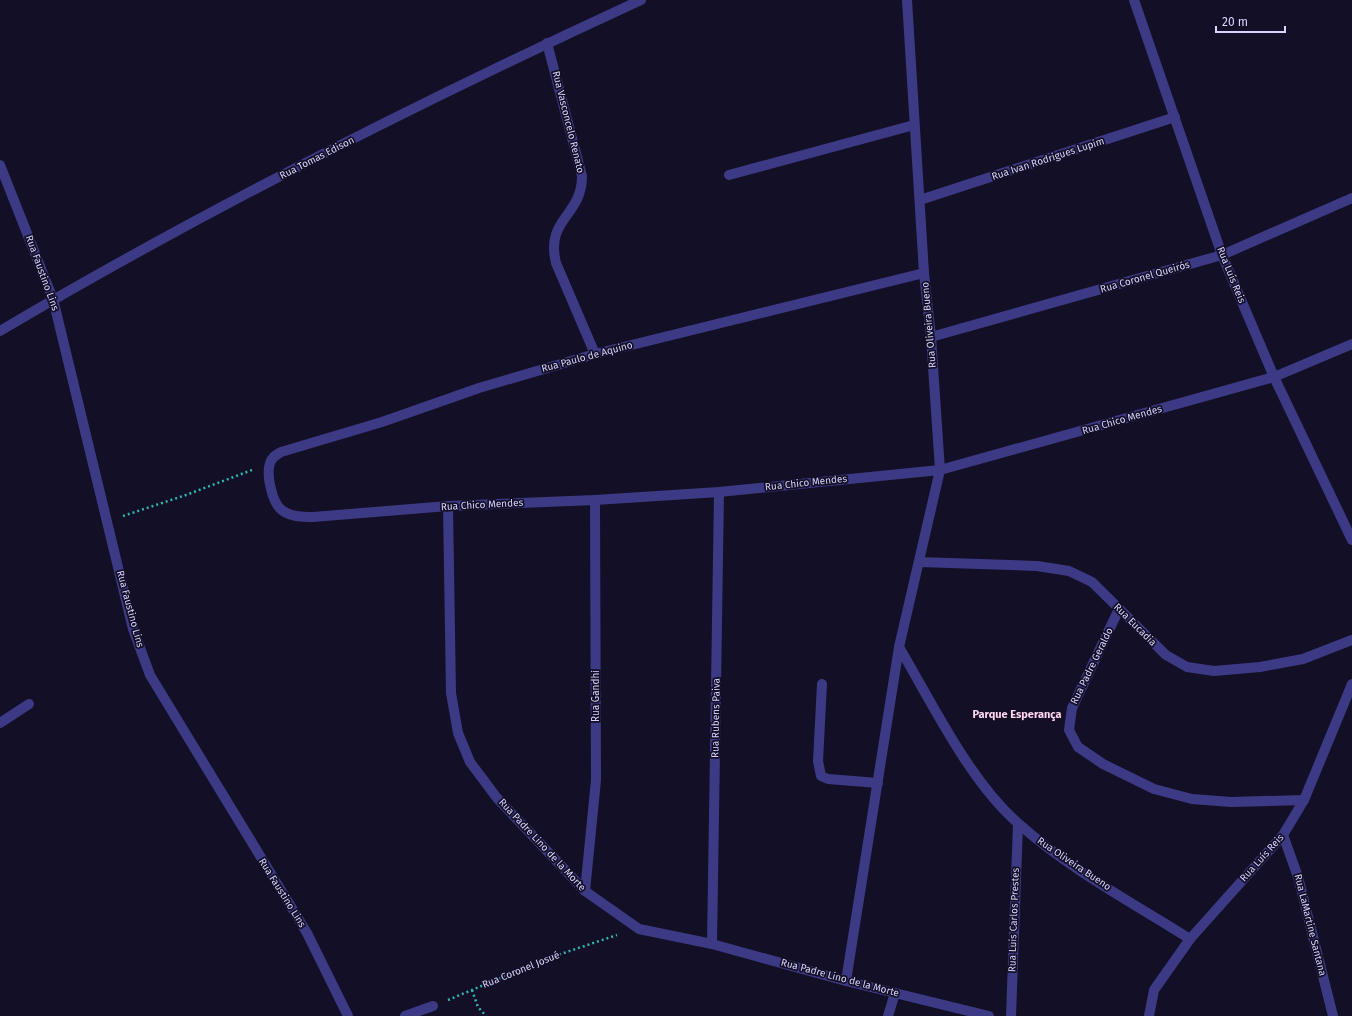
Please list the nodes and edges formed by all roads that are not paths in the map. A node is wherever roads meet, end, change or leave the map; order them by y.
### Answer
1 (641, 0) edge
2 (907, 0) edge
3 (1134, 0) edge
4 (547, 43) junction
5 (1175, 117) junction
6 (914, 125) junction
7 (0, 165) edge
8 (729, 175) dead end
9 (1352, 198) edge
10 (920, 200) junction
11 (1222, 254) junction
12 (924, 273) junction
13 (53, 299) junction
14 (0, 331) edge
15 (930, 338) junction
16 (1352, 344) edge
17 (595, 354) junction
18 (1274, 377) junction
19 (270, 469) joint
20 (940, 470) junction
21 (719, 492) junction
22 (595, 500) junction
23 (448, 506) junction
24 (1352, 540) edge
25 (919, 562) junction
26 (1119, 609) junction
27 (1352, 640) edge
28 (899, 647) junction
29 (822, 684) dead end
30 (1352, 684) edge
31 (29, 704) dead end
32 (0, 722) edge
33 (878, 783) junction
34 (1304, 800) junction
35 (1018, 824) junction
36 (1283, 835) junction
37 (585, 891) junction
38 (1190, 939) junction
39 (712, 944) junction
40 (846, 981) junction
41 (895, 993) junction
42 (433, 1006) road end
43 (348, 1016) edge
44 (405, 1016) edge
45 (888, 1016) edge
46 (989, 1016) edge
47 (1011, 1016) edge
48 (1149, 1016) edge
49 (1333, 1016) edge

1 - 4 street, Rua Tomas Edison
2 - 6 street, Rua Oliveira Bueno
3 - 5 street, Rua Luís Reis
4 - 13 street, Rua Tomas Edison
4 - 17 street, Rua Vasconcelo Renato
5 - 10 street, Rua Ivan Rodrigues Lupim
5 - 11 street, Rua Luís Reis
6 - 8 street
6 - 10 street, Rua Oliveira Bueno
7 - 13 street, Rua Faustino Lins
9 - 11 street, Rua Coronel Queirós
10 - 12 street, Rua Oliveira Bueno
11 - 15 street, Rua Coronel Queirós
11 - 18 street, Rua Luís Reis
12 - 15 street, Rua Oliveira Bueno
12 - 17 street, Rua Paulo de Aquino
13 - 14 street, Rua Tomas Edison
13 - 43 street, Rua Faustino Lins
15 - 20 street, Rua Oliveira Bueno
16 - 18 street, Rua Chico Mendes
17 - 19 street, Rua Paulo de Aquino
18 - 20 street, Rua Chico Mendes
18 - 24 street, Rua Luís Reis
19 - 23 street, Rua Chico Mendes
20 - 21 street, Rua Chico Mendes
20 - 25 street, Rua Oliveira Bueno
21 - 22 street, Rua Chico Mendes
21 - 39 street, Rua Rubens Paiva
22 - 23 street, Rua Chico Mendes
22 - 37 street, Rua Gandhi
23 - 37 street, Rua Padre Lino de la Morte
25 - 26 street, Rua Eucadia
25 - 28 street, Rua Oliveira Bueno
26 - 27 street, Rua Eucadia
26 - 34 street, Rua Padre Geraldo
28 - 33 street, Rua Oliveira Bueno
28 - 35 street, Rua Oliveira Bueno
29 - 33 street
30 - 34 street, Rua Luís Reis
31 - 32 street
33 - 40 street, Rua Oliveira Bueno
34 - 36 street, Rua Luís Reis
35 - 38 street, Rua Oliveira Bueno
35 - 47 street, Rua Luis Carlos Prestes
36 - 38 street, Rua Luís Reis
36 - 49 street, Rua LaMartine Santana
37 - 39 street, Rua Padre Lino de la Morte
38 - 48 street, Rua Luís Reis
39 - 40 street, Rua Padre Lino de la Morte
40 - 41 street, Rua Padre Lino de la Morte
41 - 45 street
41 - 46 street, Rua Padre Lino de la Morte
42 - 44 street

